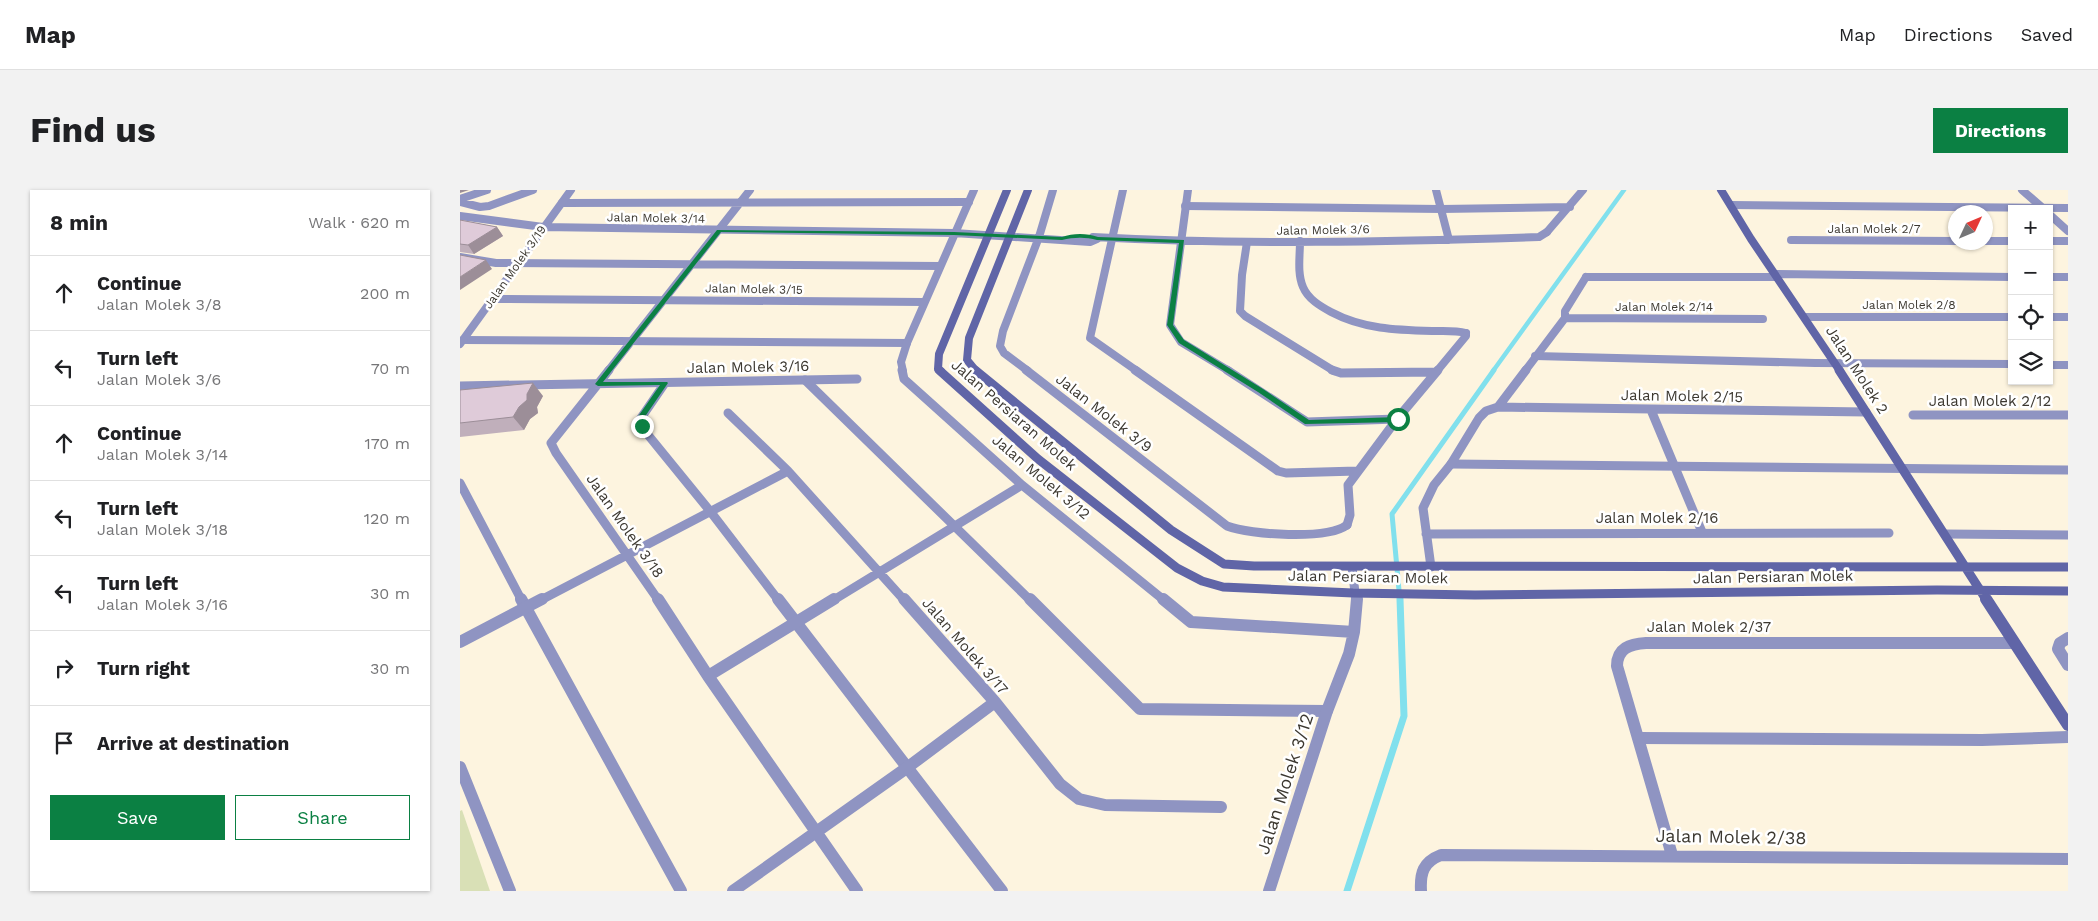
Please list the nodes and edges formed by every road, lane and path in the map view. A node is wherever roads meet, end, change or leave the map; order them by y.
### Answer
1 (488, 190) edge
2 (533, 190) edge
3 (571, 190) edge
4 (750, 190) edge
5 (974, 190) edge
6 (1007, 190) edge
7 (1028, 190) edge
8 (1053, 190) edge
9 (1123, 190) edge
10 (1188, 190) edge
11 (1436, 190) edge
12 (1583, 190) edge
13 (1721, 190) edge
14 (2022, 190) edge
15 (460, 201) edge
16 (969, 202) junction
17 (562, 203) junction
18 (740, 203) junction
19 (1730, 205) junction
20 (2039, 205) edge
21 (1185, 206) junction
22 (1570, 207) junction
23 (2068, 208) edge
24 (1441, 209) junction
25 (2008, 209) edge
26 (2053, 209) edge
27 (460, 216) edge
28 (2053, 217) edge
29 (543, 227) junction
30 (2068, 230) edge
31 (719, 231) junction
32 (954, 233) junction
33 (988, 234) junction
34 (1011, 236) junction
35 (1039, 237) junction
36 (1111, 239) junction
37 (1449, 240) junction
38 (1791, 240) dead end
39 (1300, 241) junction
40 (1948, 241) edge
41 (1993, 241) edge
42 (2008, 241) edge
43 (2053, 241) edge
44 (2068, 241) edge
45 (1182, 242) junction
46 (1247, 242) junction
47 (460, 257) edge
48 (518, 263) junction
49 (694, 264) junction
50 (940, 266) junction
51 (1777, 276) junction
52 (2008, 277) edge
53 (2053, 277) edge
54 (2068, 277) edge
55 (666, 299) junction
56 (493, 300) junction
57 (924, 302) junction
58 (1805, 317) junction
59 (2008, 317) edge
60 (2053, 317) edge
61 (2068, 317) edge
62 (1565, 318) junction
63 (1763, 319) dead end
64 (632, 341) junction
65 (462, 342) edge
66 (907, 343) junction
67 (1535, 356) junction
68 (1834, 363) junction
69 (2008, 364) edge
70 (2053, 365) edge
71 (2068, 365) edge
72 (1436, 372) junction
73 (857, 379) dead end
74 (805, 380) junction
75 (665, 383) junction
76 (598, 384) junction
77 (460, 386) edge
78 (1498, 407) junction
79 (1650, 410) junction
80 (1866, 412) junction
81 (728, 413) dead end
82 (1912, 415) dead end
83 (2068, 415) edge
84 (1398, 419) junction
85 (1451, 464) junction
86 (1674, 466) junction
87 (1904, 469) junction
88 (2068, 470) edge
89 (788, 471) junction
90 (1357, 471) junction
91 (460, 482) edge
92 (1022, 485) junction
93 (710, 511) junction
94 (955, 525) junction
95 (1702, 532) junction
96 (1426, 534) junction
97 (1889, 534) dead end
98 (1945, 534) junction
99 (2068, 535) edge
100 (628, 554) junction
101 (1966, 566) junction
102 (1352, 567) junction
103 (1425, 567) junction
104 (2068, 567) edge
105 (880, 572) junction
106 (1979, 589) junction
107 (2068, 591) edge
108 (1358, 594) junction
109 (526, 608) junction
110 (797, 623) junction
111 (1354, 632) junction
112 (2068, 638) edge
113 (460, 642) edge
114 (2013, 643) junction
115 (2068, 665) edge
116 (708, 676) junction
117 (995, 702) junction
118 (1327, 711) junction
119 (2068, 725) edge
120 (1639, 738) junction
121 (2068, 738) edge
122 (460, 766) edge
123 (908, 767) junction
124 (1221, 807) dead end
125 (817, 831) junction
126 (1672, 855) junction
127 (2068, 860) edge
128 (510, 891) edge
129 (681, 891) edge
130 (733, 891) edge
131 (857, 891) edge
132 (1002, 891) edge
133 (1269, 891) edge
134 (1421, 891) edge

1 - 15 street
2 - 15 street
3 - 17 street, Jalan Molek 3/19
4 - 18 street, Jalan Molek 3/18
5 - 16 street, Jalan Molek 3/12
6 - 33 main road, Jalan Persiaran Molek
7 - 34 main road, Jalan Persiaran Molek
8 - 35 street, Jalan Molek 3/9
9 - 36 street
10 - 21 street
11 - 24 street
12 - 22 street
13 - 19 main road, Jalan Molek 2
14 - 20 street
16 - 18 street
16 - 32 street, Jalan Molek 3/12
17 - 18 street
17 - 29 street, Jalan Molek 3/19
18 - 31 street, Jalan Molek 3/18
19 - 25 street
19 - 51 main road, Jalan Molek 2
21 - 24 street
21 - 45 street
22 - 24 street
22 - 37 street, Jalan Molek 3/6
23 - 26 street
24 - 37 street
27 - 29 street, Jalan Molek 3/14
28 - 30 street
29 - 31 street, Jalan Molek 3/14
29 - 48 street, Jalan Molek 3/19
31 - 32 street, Jalan Molek 3/14
31 - 49 street, Jalan Molek 3/18
32 - 33 street, Jalan Molek 3/14
32 - 50 street, Jalan Molek 3/12
33 - 34 street, Jalan Molek 3/14
33 - 108 main road, Jalan Persiaran Molek
34 - 35 street, Jalan Molek 3/14
34 - 102 main road, Jalan Persiaran Molek
35 - 36 street, Jalan Molek 3/6
35 - 90 street, Jalan Molek 3/9
36 - 45 street, Jalan Molek 3/6
36 - 90 street
37 - 39 street, Jalan Molek 3/6
38 - 40 street, Jalan Molek 2/7
39 - 46 street, Jalan Molek 3/6
39 - 72 street
41 - 42 street
43 - 44 street
45 - 46 street, Jalan Molek 3/6
45 - 84 street
46 - 72 street
47 - 48 street
48 - 49 street
48 - 56 street, Jalan Molek 3/19
49 - 50 street
49 - 55 street, Jalan Molek 3/18
50 - 57 street, Jalan Molek 3/12
51 - 52 street
51 - 58 main road, Jalan Molek 2
51 - 62 street
53 - 54 street
55 - 56 street, Jalan Molek 3/15
55 - 57 street, Jalan Molek 3/15
55 - 64 street, Jalan Molek 3/18
56 - 65 street, Jalan Molek 3/19
57 - 66 street, Jalan Molek 3/12
58 - 59 street, Jalan Molek 2/8
58 - 68 main road, Jalan Molek 2
60 - 61 street
62 - 63 street, Jalan Molek 2/14
62 - 67 street
64 - 65 street
64 - 66 street
64 - 76 street, Jalan Molek 3/18
66 - 92 street, Jalan Molek 3/12
67 - 68 street
67 - 78 street
68 - 69 street
68 - 80 main road, Jalan Molek 2
70 - 71 street
72 - 84 street
73 - 74 street, Jalan Molek 3/16
74 - 75 street, Jalan Molek 3/16
74 - 94 street
75 - 76 street, Jalan Molek 3/16
75 - 93 street
76 - 77 street, Jalan Molek 3/16
76 - 100 street, Jalan Molek 3/18
78 - 79 street, Jalan Molek 2/15
78 - 85 street
79 - 80 street, Jalan Molek 2/15
79 - 86 street
80 - 87 main road, Jalan Molek 2
81 - 89 street, Jalan Molek 3/17
82 - 83 street, Jalan Molek 2/12
84 - 90 street
85 - 86 street
85 - 96 street
86 - 87 street
86 - 95 street
87 - 88 street
87 - 98 main road, Jalan Molek 2
89 - 93 street
89 - 105 street, Jalan Molek 3/17
91 - 109 street
92 - 94 street
92 - 111 street, Jalan Molek 3/12
93 - 100 street
93 - 110 street
94 - 105 street
94 - 118 street
95 - 96 street, Jalan Molek 2/16
95 - 97 street, Jalan Molek 2/16
96 - 103 street
98 - 99 street
98 - 101 main road, Jalan Molek 2
100 - 109 street
100 - 116 street, Jalan Molek 3/18
101 - 103 main road, Jalan Persiaran Molek
101 - 104 main road, Jalan Persiaran Molek
101 - 106 main road, Jalan Molek 2
102 - 103 main road, Jalan Persiaran Molek
102 - 108 street, Jalan Molek 3/12
105 - 110 street
105 - 117 street, Jalan Molek 3/17
106 - 107 main road, Jalan Persiaran Molek
106 - 108 main road, Jalan Persiaran Molek
106 - 114 main road, Jalan Molek 2
108 - 111 street, Jalan Molek 3/12
109 - 113 street
109 - 129 street
110 - 116 street
110 - 123 street
111 - 118 street, Jalan Molek 3/12
112 - 115 street
114 - 119 main road, Jalan Molek 2
114 - 120 street, Jalan Molek 2/37
116 - 125 street, Jalan Molek 3/18
117 - 123 street
117 - 124 street, Jalan Molek 3/17
118 - 133 street, Jalan Molek 3/12
120 - 121 street
120 - 126 street, Jalan Molek 2/37
122 - 128 street
123 - 125 street
123 - 132 street
125 - 130 street
125 - 131 street, Jalan Molek 3/18
126 - 127 street, Jalan Molek 2/38
126 - 134 street, Jalan Molek 2/38

